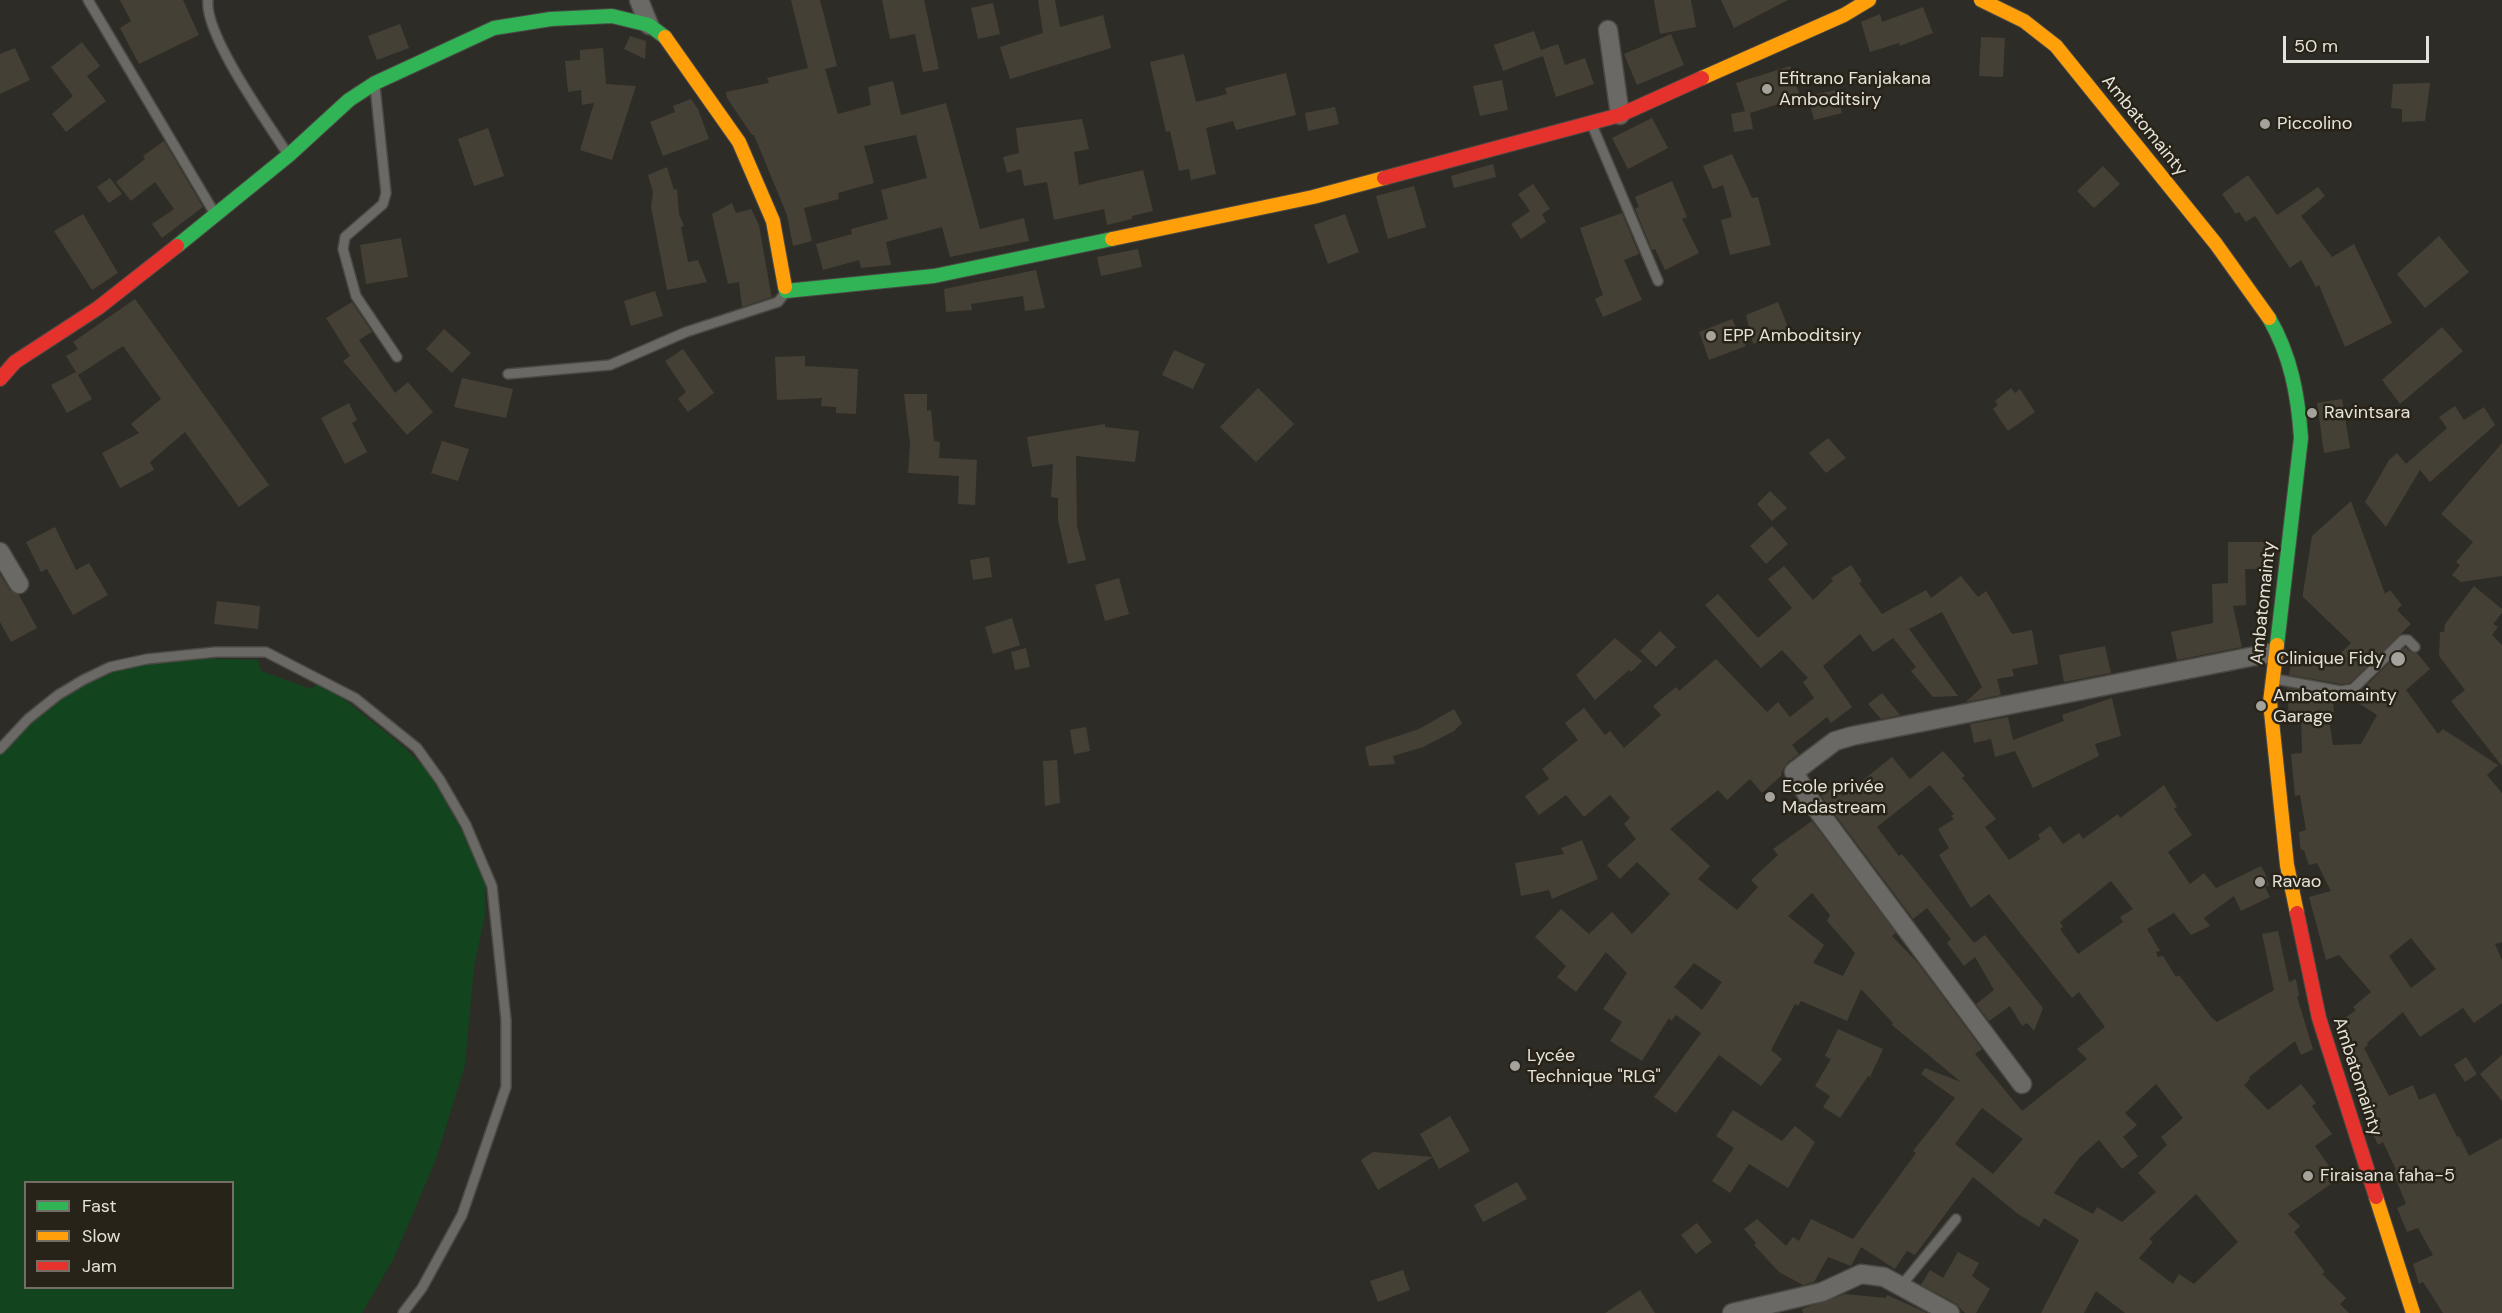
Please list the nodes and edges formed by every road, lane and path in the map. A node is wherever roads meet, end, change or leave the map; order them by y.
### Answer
1 (88, 0) edge
2 (208, 0) edge
3 (639, 0) edge
4 (1869, 0) edge
5 (1982, 0) edge
6 (649, 25) junction
7 (1608, 30) dead end
8 (375, 83) junction
9 (1620, 115) junction
10 (1591, 123) junction
11 (289, 155) junction
12 (216, 216) junction
13 (1658, 281) dead end
14 (786, 291) junction
15 (397, 357) dead end
16 (508, 374) dead end
17 (0, 379) edge
18 (0, 552) edge
19 (19, 584) dead end
20 (2415, 647) dead end
21 (2275, 652) junction
22 (2274, 679) junction
23 (0, 749) edge
24 (2022, 1084) dead end
25 (1956, 1219) dead end
26 (1901, 1286) junction
27 (403, 1313) edge
28 (1732, 1313) edge
29 (1950, 1313) edge
30 (2413, 1313) edge

1 - 12 lane
2 - 11 lane
3 - 6 street
4 - 9 street
5 - 21 street, Ambatomainty
6 - 8 street
6 - 14 street
7 - 9 street
8 - 11 street
8 - 15 lane
9 - 10 street
10 - 13 lane
10 - 14 street
11 - 12 street
12 - 17 street
14 - 16 lane
18 - 19 street
20 - 22 lane
21 - 22 street, Ambatomainty
21 - 24 street
22 - 30 street, Ambatomainty
23 - 27 lane
25 - 26 lane
26 - 28 street
26 - 29 street

